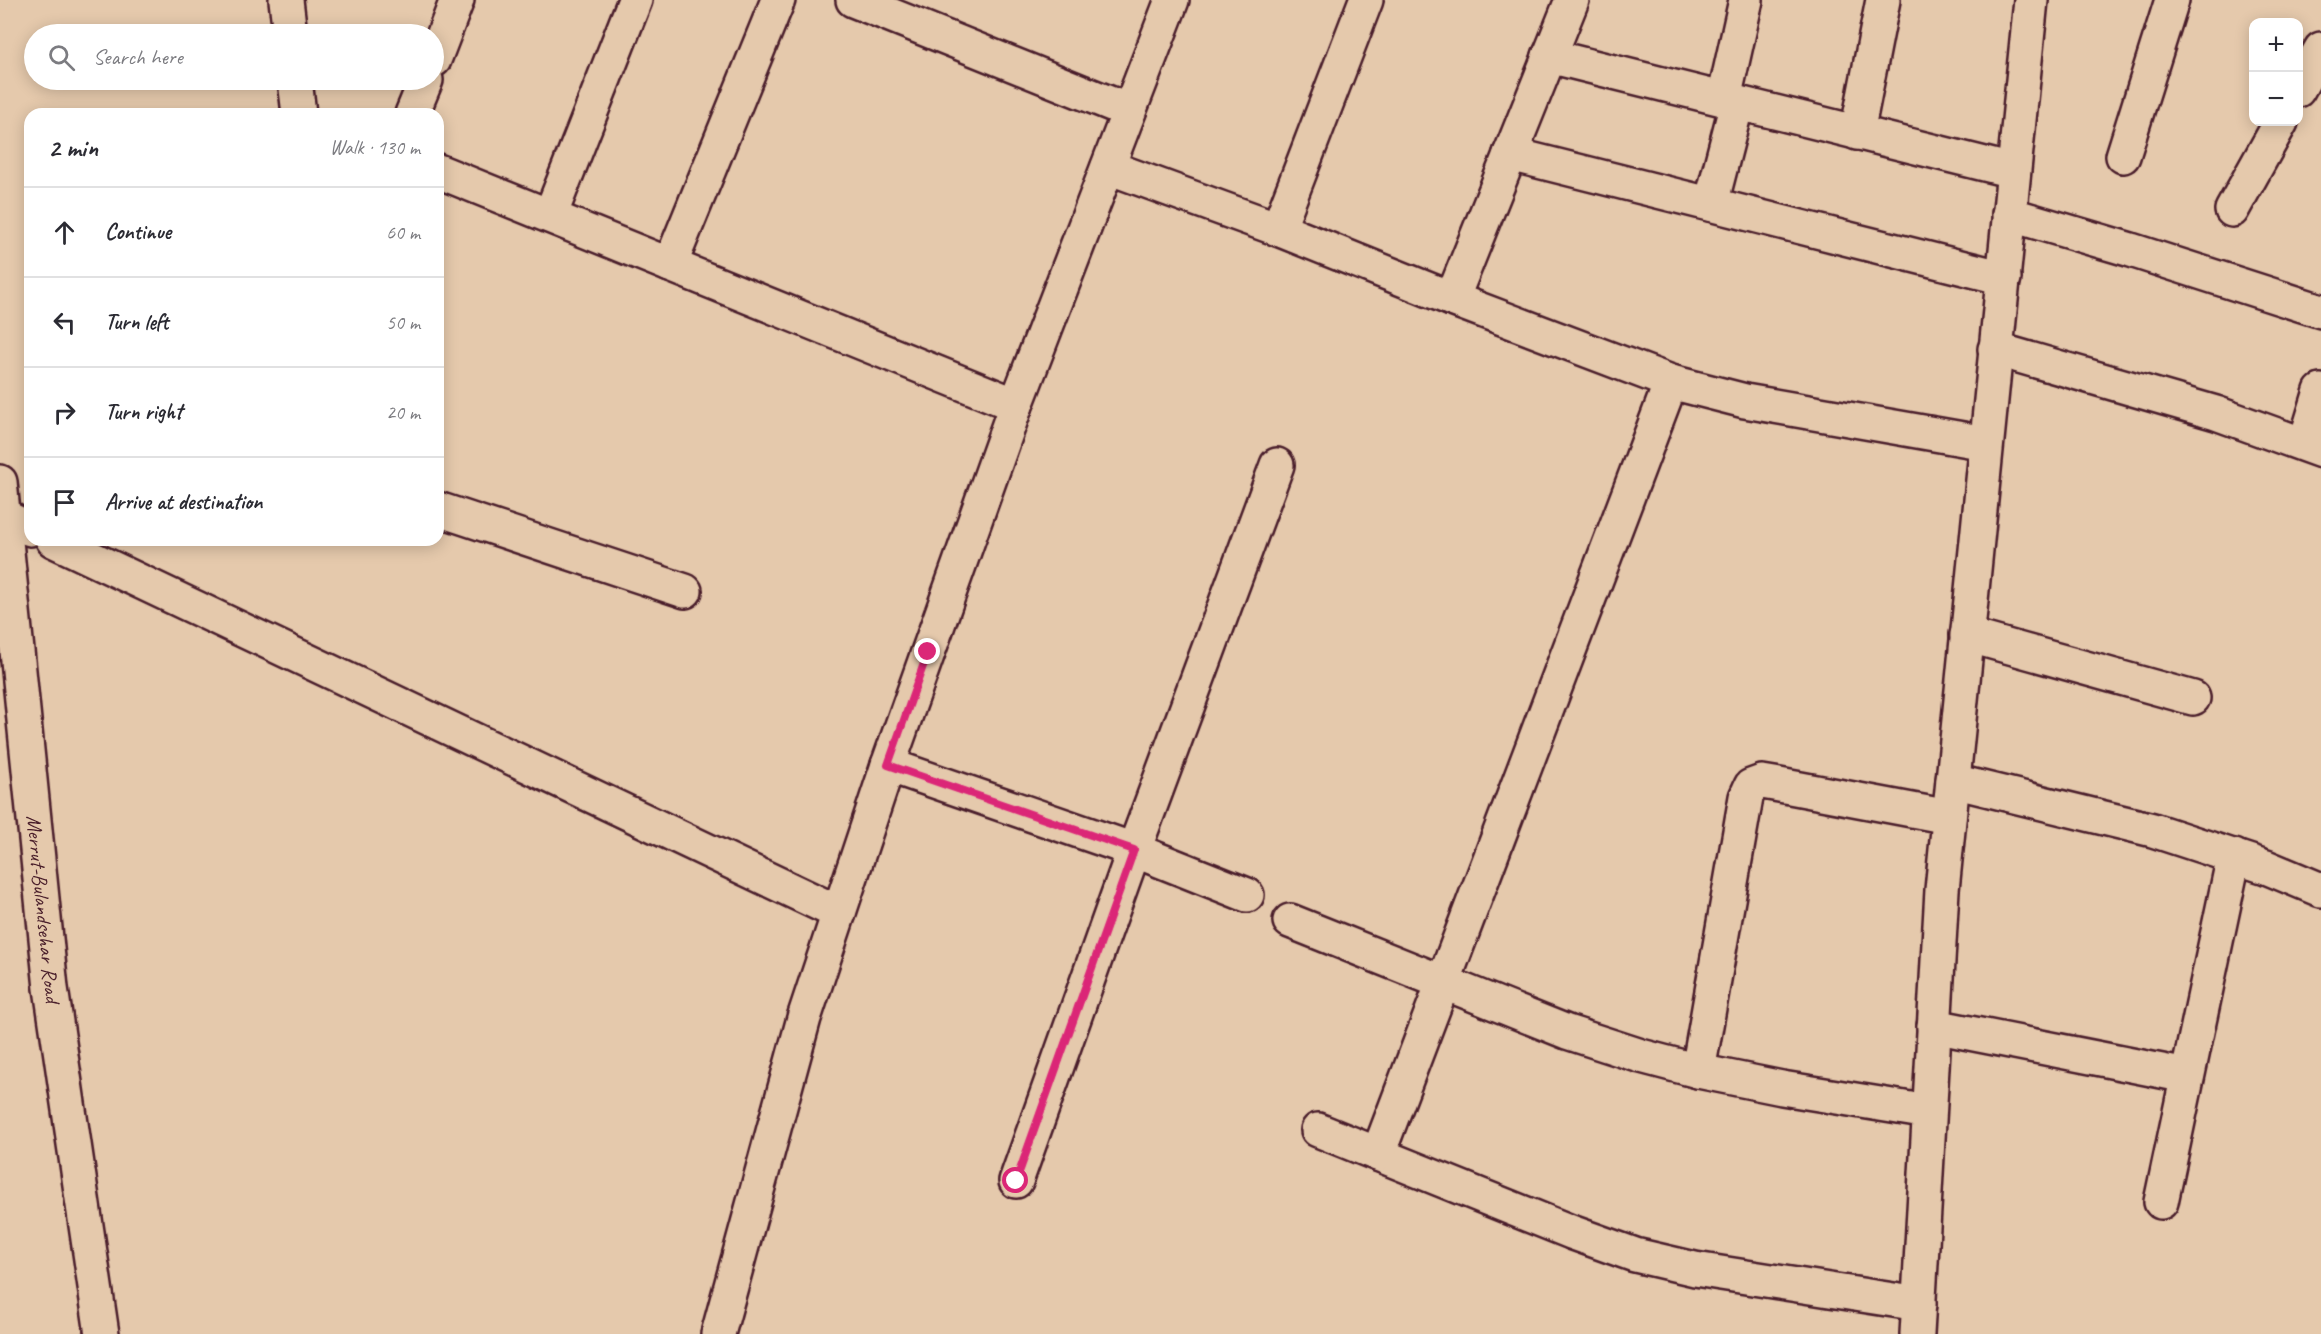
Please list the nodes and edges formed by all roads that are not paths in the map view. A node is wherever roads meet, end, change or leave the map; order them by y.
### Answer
1 (286, 0) edge
2 (457, 0) edge
3 (635, 0) edge
4 (778, 0) edge
5 (853, 0) edge
6 (1172, 0) edge
7 (1366, 0) edge
8 (1572, 0) edge
9 (1746, 0) edge
10 (1883, 0) edge
11 (2031, 0) edge
12 (2172, 0) edge
13 (289, 24) edge
14 (444, 34) edge
15 (2321, 49) edge
16 (1549, 56) junction
17 (2303, 81) edge
18 (296, 90) edge
19 (422, 90) edge
20 (1730, 101) junction
21 (298, 108) edge
22 (414, 108) edge
23 (1129, 111) junction
24 (2279, 126) edge
25 (1857, 132) junction
26 (1510, 154) junction
27 (2123, 156) dead end
28 (1108, 167) junction
29 (2013, 171) junction
30 (444, 173) edge
31 (1711, 204) junction
32 (2232, 210) dead end
33 (2009, 214) junction
34 (550, 216) junction
35 (1278, 229) junction
36 (670, 265) junction
37 (2004, 278) junction
38 (1452, 299) junction
39 (2321, 312) edge
40 (1995, 349) junction
41 (1671, 382) junction
42 (2321, 391) edge
43 (1016, 405) junction
44 (1986, 442) junction
45 (2313, 447) edge
46 (1277, 465) dead end
47 (0, 482) edge
48 (444, 511) edge
49 (16, 523) edge
50 (66, 546) edge
51 (685, 591) dead end
52 (1967, 635) junction
53 (2193, 698) dead end
54 (888, 765) junction
55 (1953, 781) junction
56 (1949, 817) junction
57 (1134, 850) junction
58 (2234, 856) junction
59 (2321, 890) edge
60 (1247, 895) dead end
61 (839, 913) junction
62 (1290, 921) dead end
63 (1442, 982) junction
64 (1934, 1026) junction
65 (1698, 1071) junction
66 (2187, 1076) junction
67 (1929, 1112) junction
68 (1318, 1130) dead end
69 (1378, 1154) junction
70 (1016, 1181) dead end
71 (2161, 1202) dead end
72 (1918, 1319) edge
73 (102, 1334) edge
74 (718, 1334) edge

1 - 13 street
2 - 14 street
3 - 34 street
4 - 36 street
5 - 23 street
6 - 23 street
7 - 35 street
8 - 16 street
9 - 20 street
10 - 25 street
11 - 29 street
12 - 27 street
15 - 17 street
16 - 20 street
16 - 26 street
18 - 21 street
19 - 22 street
20 - 25 street
20 - 31 street
23 - 28 street
24 - 32 street
25 - 29 street
26 - 31 street
26 - 38 street
28 - 35 street
28 - 43 street
29 - 33 street
30 - 34 street
31 - 37 street
33 - 37 street
33 - 39 street
34 - 36 street
35 - 38 street
36 - 43 street
37 - 40 street
38 - 41 street
40 - 44 street
40 - 45 street
41 - 44 street
41 - 63 street
42 - 45 street
43 - 54 street
44 - 52 street
46 - 57 street
47 - 49 street, Merrut-Bulandsehar Road
48 - 51 street
49 - 73 street, Merrut-Bulandsehar Road
50 - 61 street
52 - 53 street
52 - 55 street
54 - 57 street
54 - 61 street
55 - 56 street
55 - 58 street
56 - 64 street
56 - 65 street
57 - 60 street
57 - 70 street
58 - 59 street
58 - 66 street
61 - 74 street
62 - 63 street
63 - 65 street
63 - 69 street
64 - 66 street
64 - 67 street
65 - 67 street
66 - 71 street
67 - 72 street
68 - 69 street
69 - 72 street

